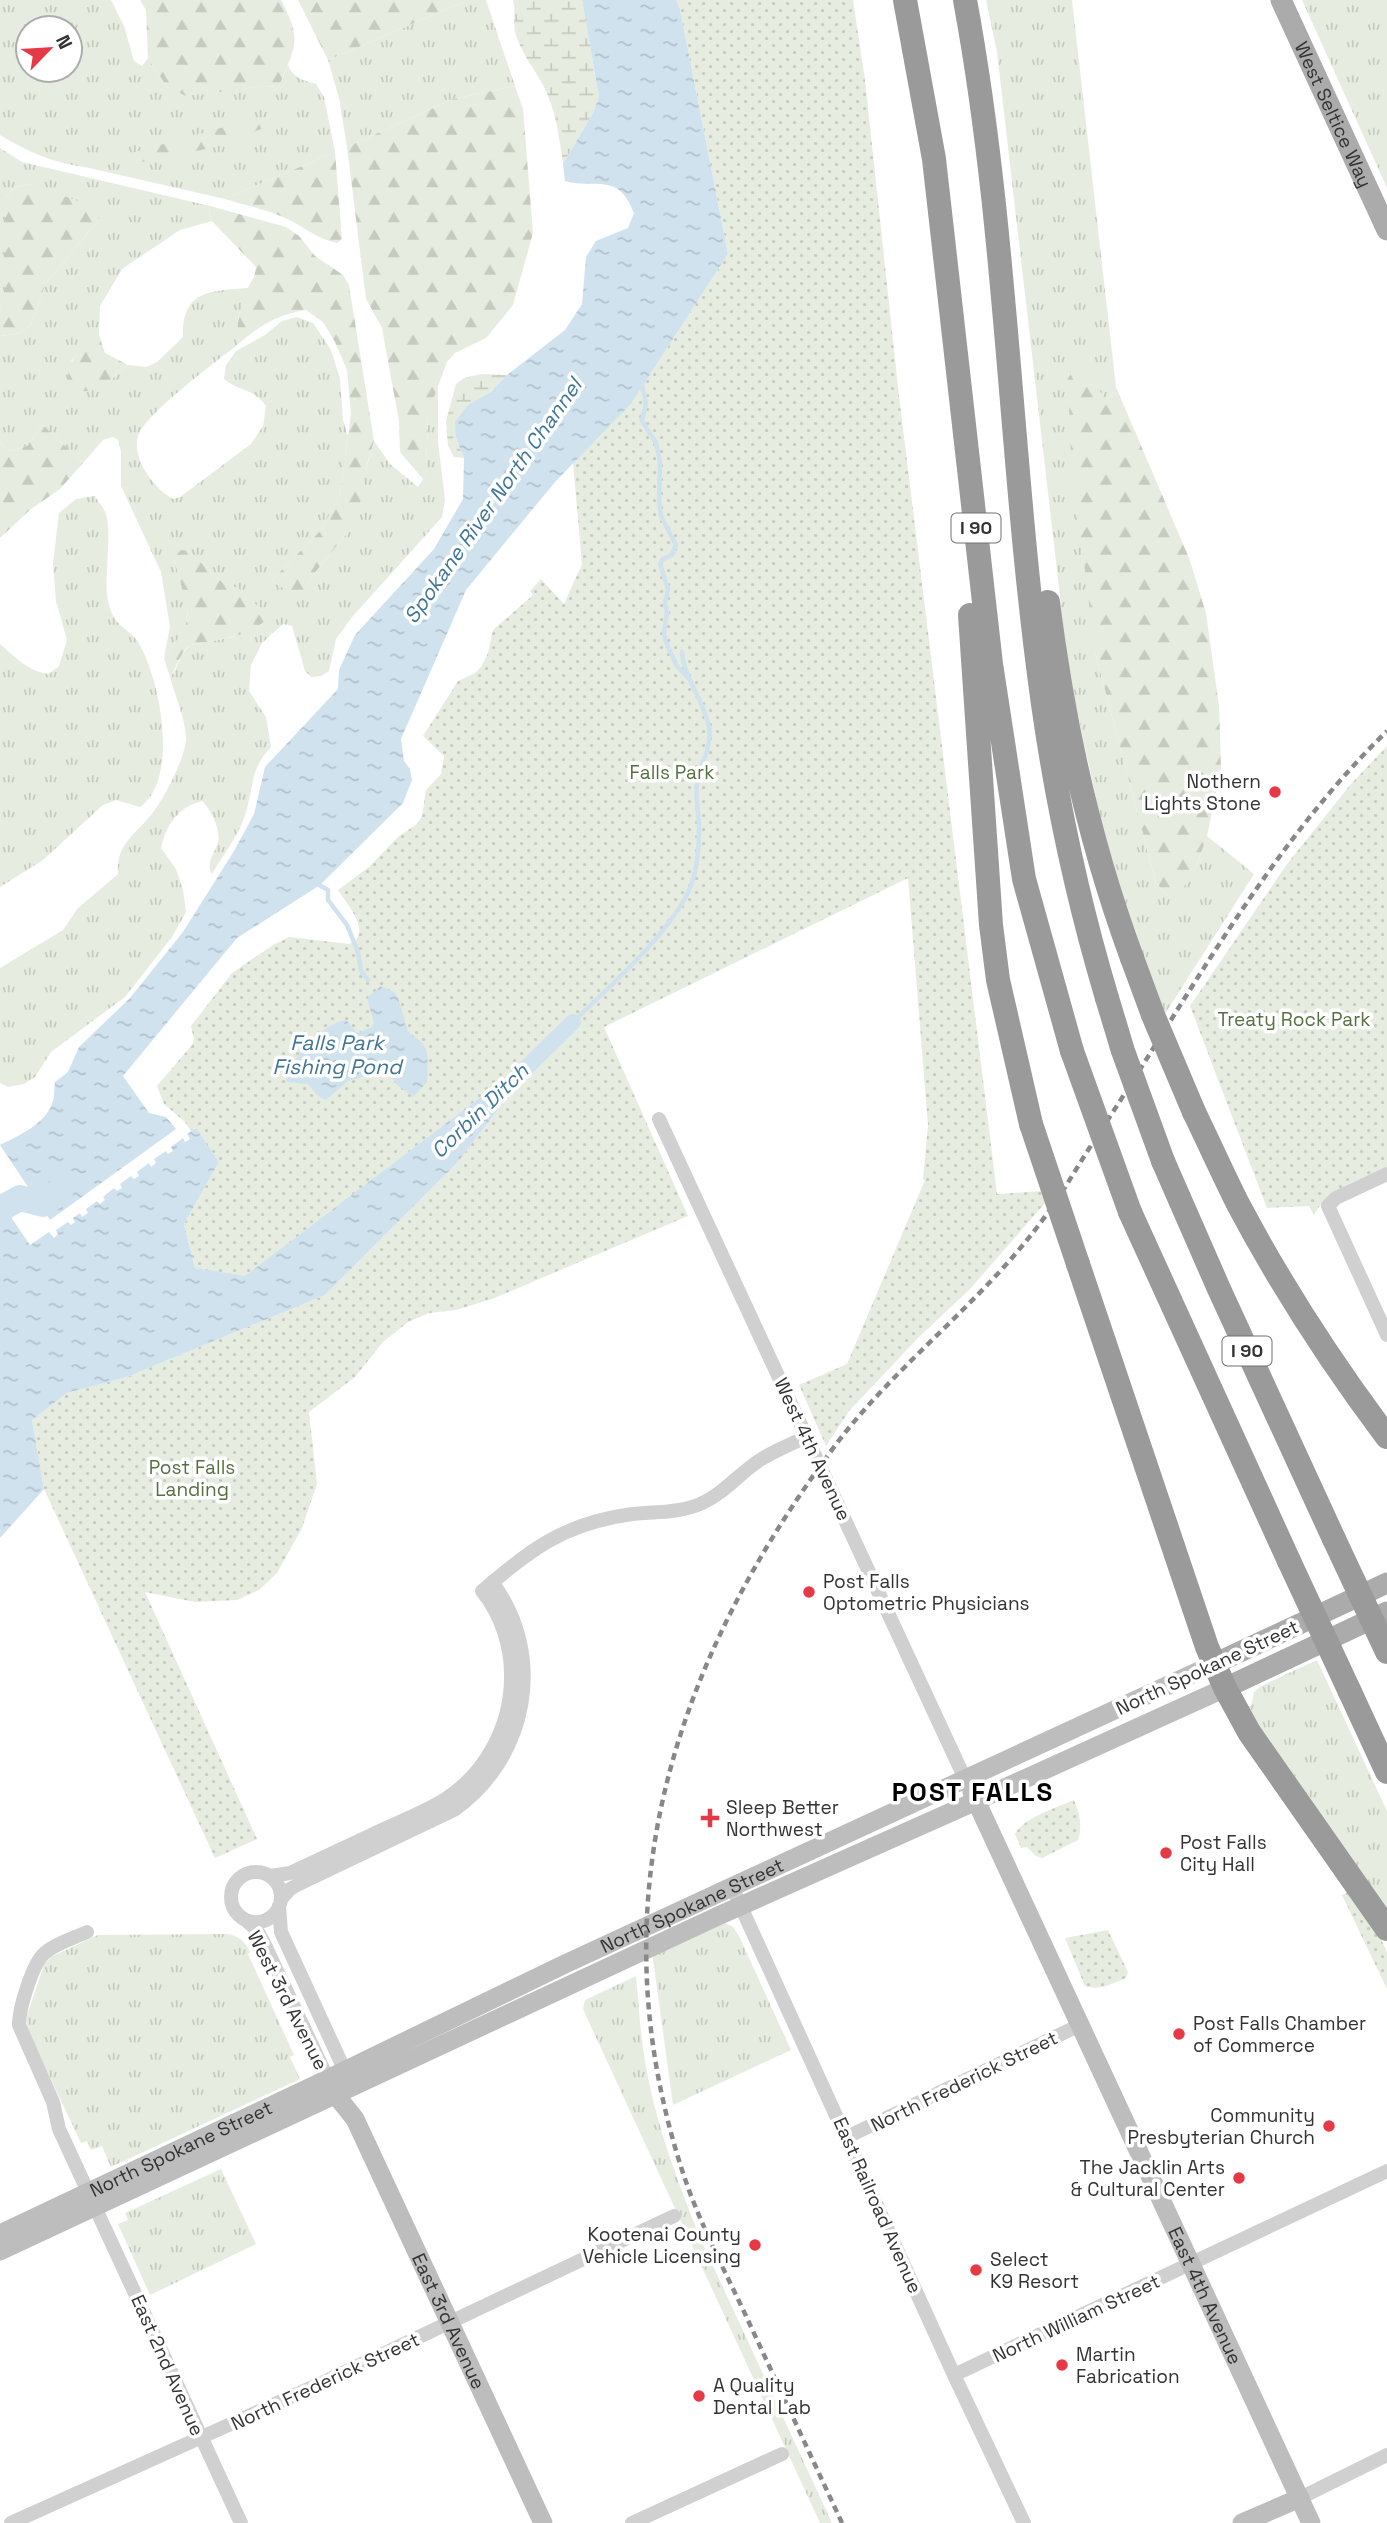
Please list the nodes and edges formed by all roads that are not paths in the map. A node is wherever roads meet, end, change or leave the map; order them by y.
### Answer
1 (905, 0) edge
2 (965, 0) edge
3 (1281, 0) edge
4 (993, 192) junction
5 (1387, 230) edge
6 (962, 404) junction
7 (659, 1119) dead end
8 (1387, 1174) edge
9 (1383, 1313) edge
10 (1387, 1335) edge
11 (808, 1436) junction
12 (1387, 1437) edge
13 (1387, 1583) edge
14 (487, 1587) junction
15 (1387, 1612) edge
16 (1387, 1652) edge
17 (1214, 1664) junction
18 (1225, 1688) junction
19 (1387, 1772) edge
20 (965, 1779) junction
21 (976, 1801) junction
22 (270, 1876) junction
23 (732, 1886) junction
24 (280, 1903) junction
25 (741, 1905) junction
26 (247, 1921) junction
27 (1387, 1929) edge
28 (87, 1932) dead end
29 (1080, 2025) junction
30 (340, 2083) junction
31 (847, 2137) junction
32 (1387, 2171) edge
33 (92, 2199) junction
34 (674, 2216) dead end
35 (0, 2234) edge
36 (0, 2251) edge
37 (1190, 2265) junction
38 (450, 2323) junction
39 (954, 2375) junction
40 (201, 2438) junction
41 (782, 2454) dead end
42 (1387, 2455) edge
43 (1300, 2498) junction
44 (11, 2523) edge
45 (241, 2523) edge
46 (543, 2523) edge
47 (632, 2523) edge
48 (1024, 2523) edge
49 (1242, 2523) edge
50 (1311, 2523) edge

1 - 6 highway, I 90
2 - 4 highway, I 90
3 - 5 main road, West Seltice Way
4 - 12 highway, bridge
4 - 16 highway, I 90, bridge
6 - 17 highway, bridge
6 - 19 highway, I 90, bridge
7 - 11 street, West 4th Avenue
8 - 9 street
9 - 10 street
11 - 14 street
11 - 20 street, West 4th Avenue
13 - 17 main road, North Spokane Street
14 - 22 street
14 - 24 street
15 - 18 main road, North Spokane Street
17 - 18 highway
17 - 20 main road, North Spokane Street
18 - 21 main road, North Spokane Street
18 - 27 highway
20 - 21 main road, East 4th Avenue
20 - 23 main road, North Spokane Street
21 - 25 main road, North Spokane Street
21 - 29 main road, East 4th Avenue
22 - 24 street
22 - 26 street
23 - 25 street, East Railroad Avenue
23 - 30 main road, North Spokane Street
24 - 26 street
24 - 30 street, West 3rd Avenue
25 - 30 main road, North Spokane Street
25 - 31 street, East Railroad Avenue
26 - 30 street, West 3rd Avenue
28 - 33 street, East 2nd Avenue
29 - 31 street, North Frederick Street
29 - 37 main road, East 4th Avenue
30 - 33 main road, North Spokane Street
30 - 38 main road, East 3rd Avenue
31 - 39 street, East Railroad Avenue
32 - 37 street, North William Street
33 - 35 main road, North Spokane Street
33 - 36 main road, North Spokane Street
33 - 40 street, East 2nd Avenue
34 - 38 street, North Frederick Street
37 - 39 street, North William Street
37 - 43 main road, East 4th Avenue
38 - 40 street, North Frederick Street
38 - 46 main road, East 3rd Avenue
39 - 48 street, East Railroad Avenue
40 - 44 street, North Frederick Street
40 - 45 street, East 2nd Avenue
41 - 47 street
42 - 43 street
43 - 49 main road
43 - 50 main road, East 4th Avenue

